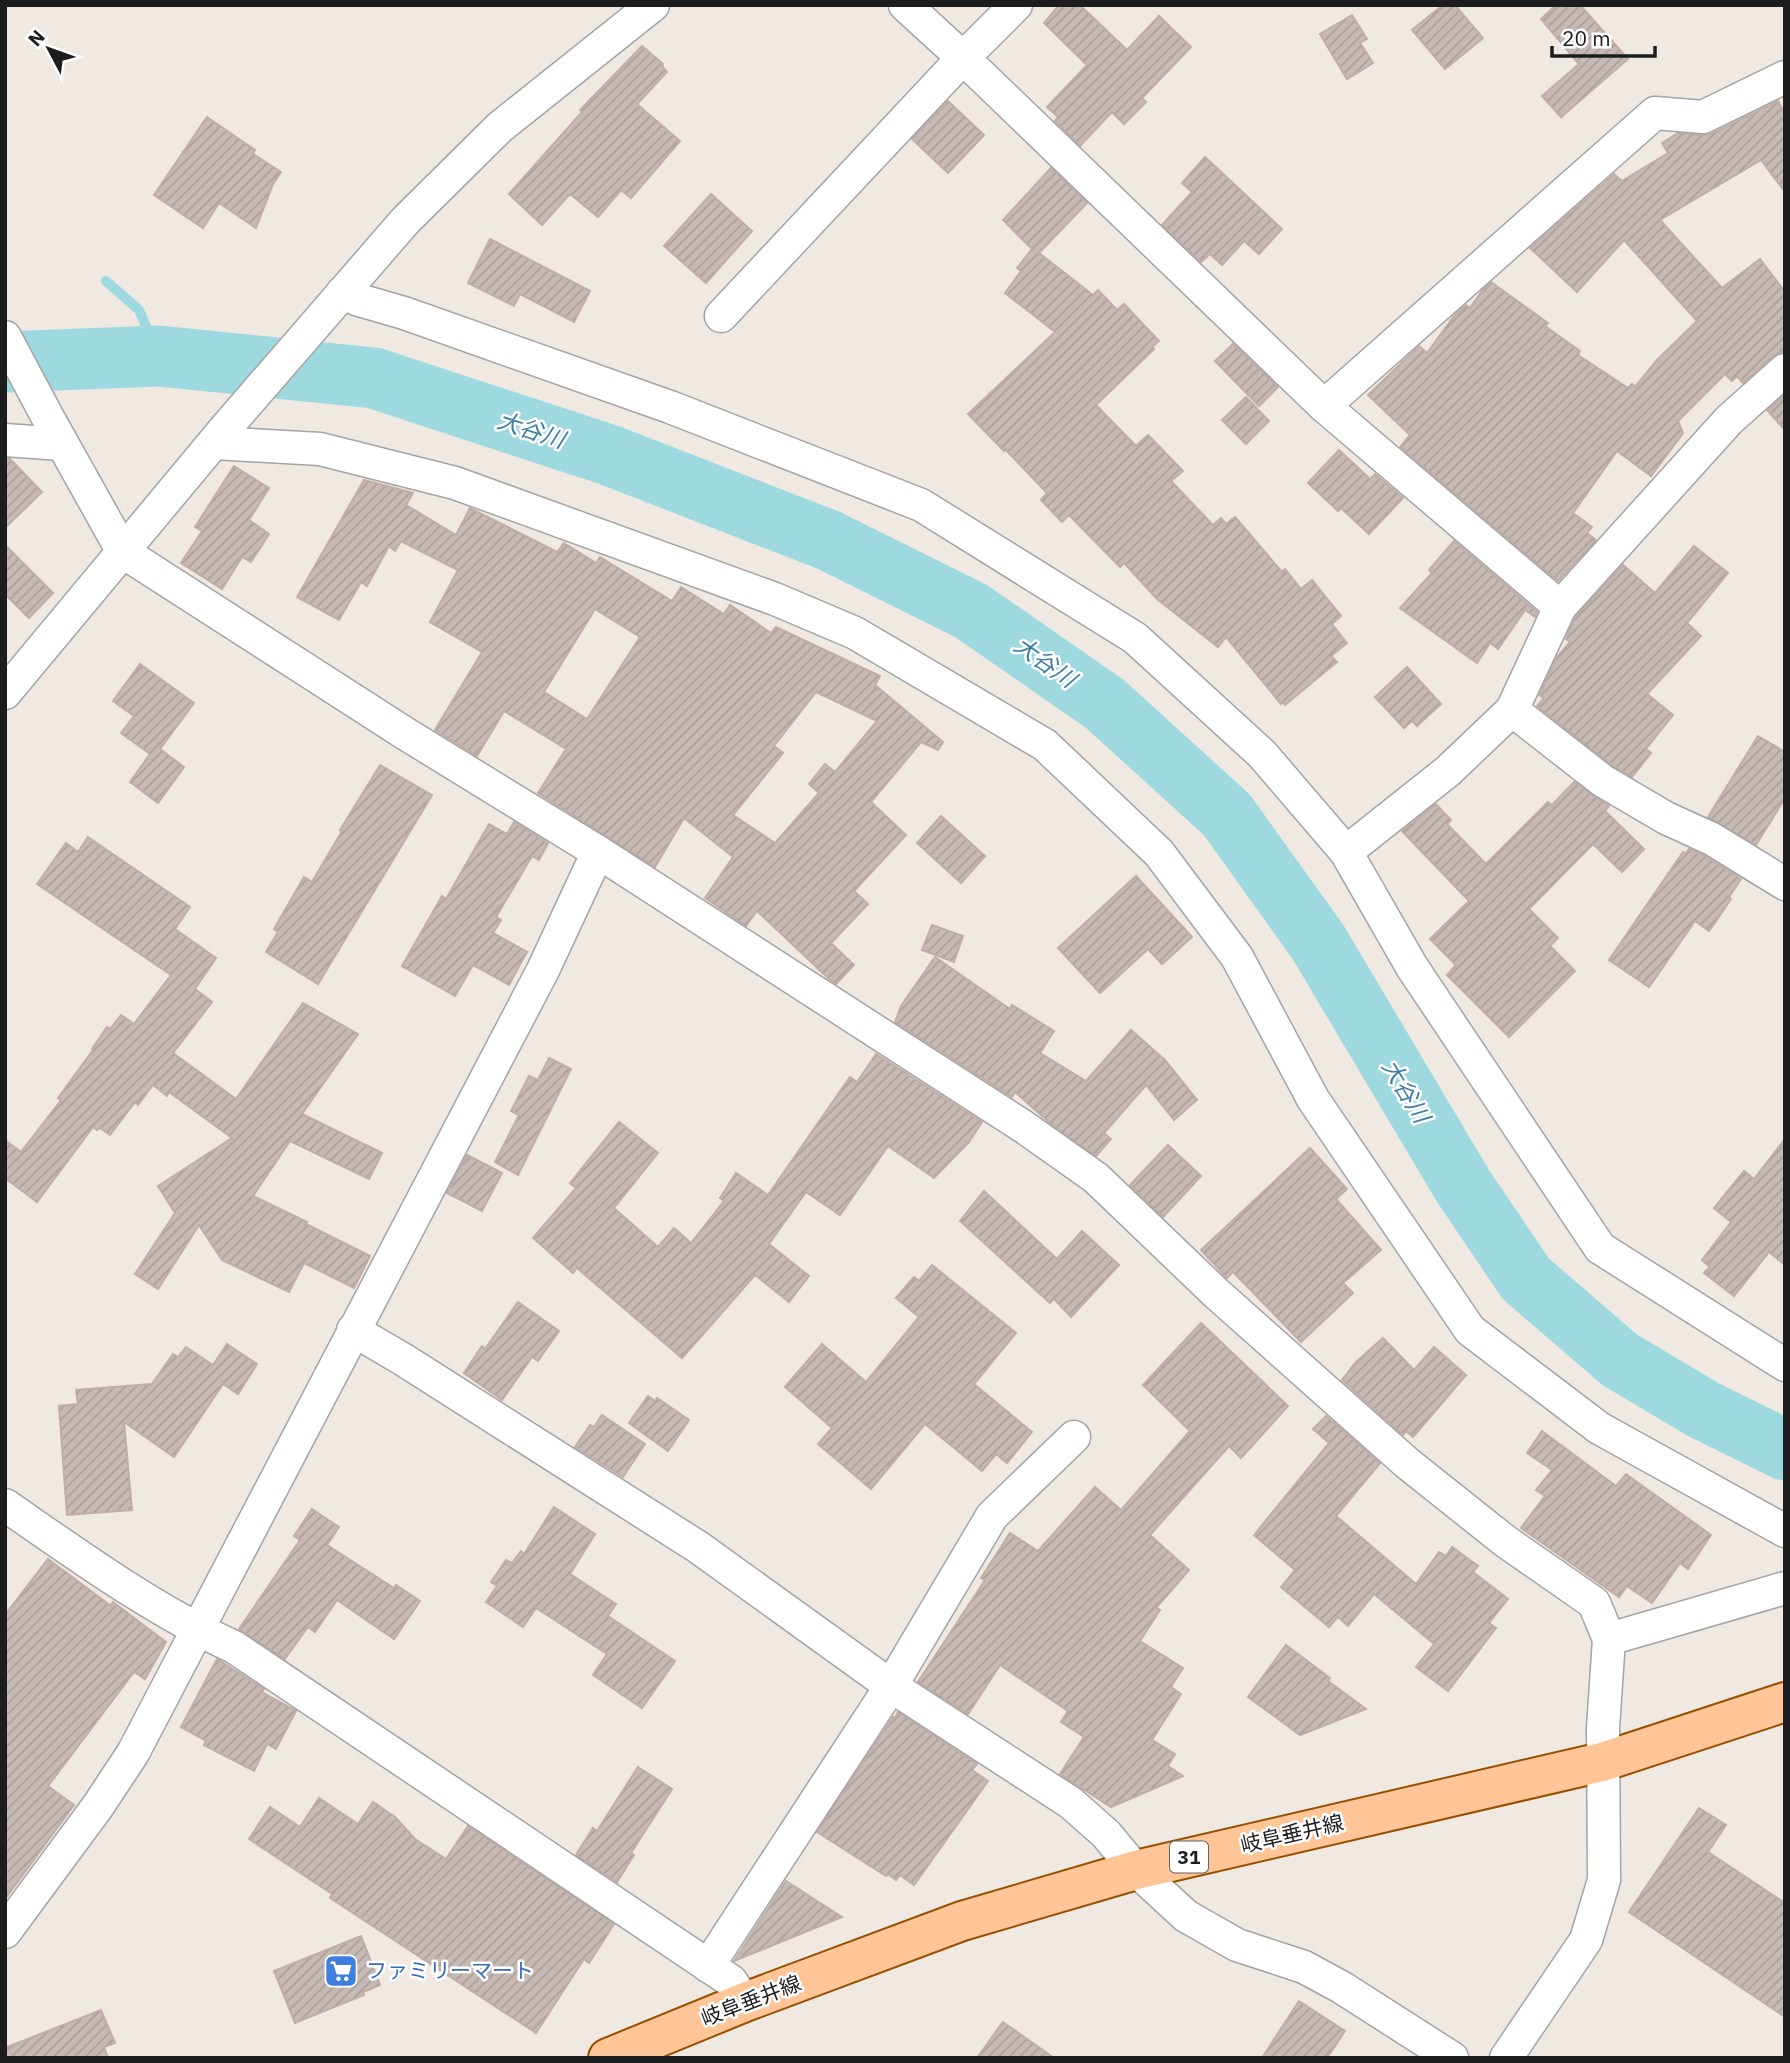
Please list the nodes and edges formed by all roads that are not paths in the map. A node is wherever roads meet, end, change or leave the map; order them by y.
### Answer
1 (653, 5) edge
2 (905, 5) edge
3 (1016, 5) edge
4 (963, 58) junction
5 (1785, 78) edge
6 (335, 301) junction
7 (721, 316) dead end
8 (5, 337) edge
9 (1785, 370) edge
10 (1324, 406) junction
11 (219, 437) junction
12 (5, 440) edge
13 (62, 444) junction
14 (123, 552) junction
15 (1560, 607) junction
16 (5, 693) edge
17 (1512, 710) junction
18 (598, 852) junction
19 (1346, 852) junction
20 (1785, 884) edge
21 (353, 1329) junction
22 (1785, 1365) edge
23 (1074, 1437) dead end
24 (5, 1505) edge
25 (1785, 1531) edge
26 (1785, 1588) edge
27 (198, 1631) junction
28 (1609, 1639) junction
29 (891, 1686) junction
30 (1785, 1702) edge
31 (1602, 1762) junction
32 (1136, 1870) junction
33 (5, 1932) edge
34 (708, 1966) junction
35 (745, 2002) junction
36 (608, 2058) edge
37 (1452, 2058) edge
38 (1506, 2058) edge

1 - 6 street
2 - 4 street
3 - 4 street
4 - 7 street
4 - 10 street
5 - 10 street
6 - 11 street
6 - 19 street
8 - 13 street
9 - 15 street
10 - 15 street
11 - 14 street
11 - 25 street
12 - 13 street
13 - 14 street
14 - 16 street
14 - 18 street
15 - 17 street
17 - 19 street
17 - 20 street
18 - 21 street
18 - 28 street
19 - 22 street
21 - 27 street
21 - 29 street
23 - 29 street
24 - 27 street
26 - 28 street
27 - 33 street
27 - 34 street
28 - 31 street
29 - 32 street
29 - 34 street
30 - 31 main road, 岐阜垂井線 / 31
31 - 32 main road, 岐阜垂井線 / 31
31 - 38 street
32 - 35 main road, 岐阜垂井線 / 31
32 - 37 street
34 - 35 street
35 - 36 main road, 岐阜垂井線 / 31

